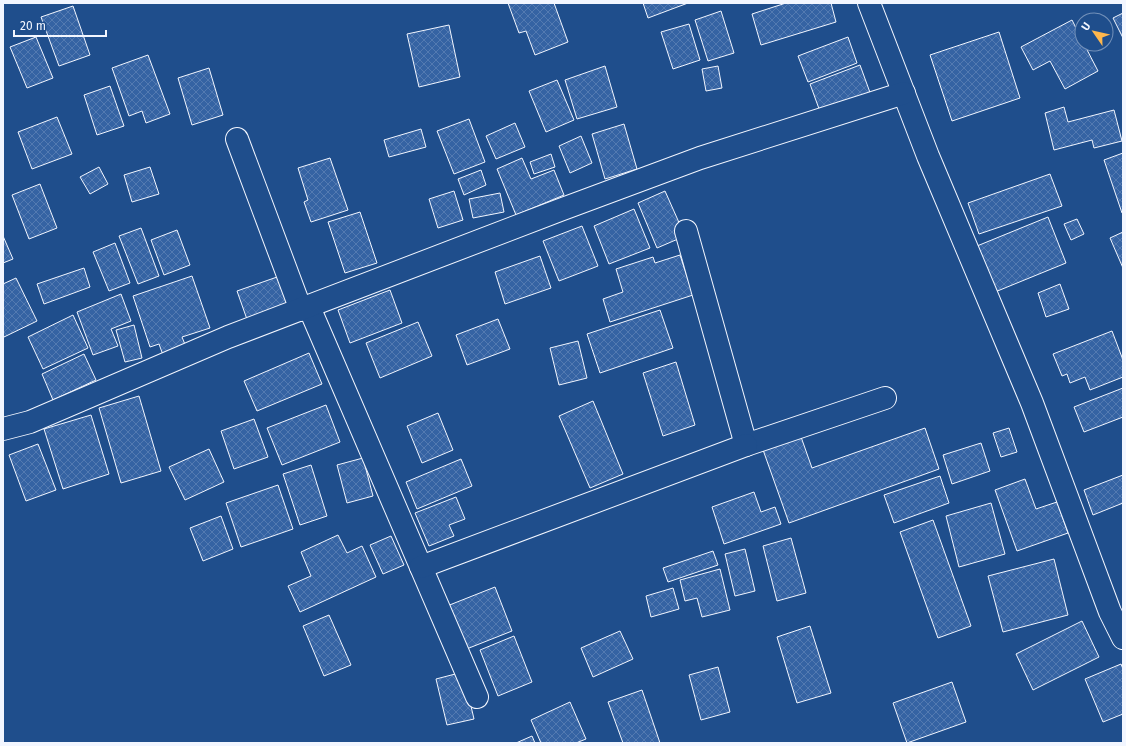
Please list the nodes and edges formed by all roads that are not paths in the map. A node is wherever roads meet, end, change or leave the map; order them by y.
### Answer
1 (869, 3) edge
2 (904, 93) junction
3 (237, 139) dead end
4 (686, 231) dead end
5 (305, 308) junction
6 (885, 398) dead end
7 (3, 429) edge
8 (746, 445) junction
9 (421, 567) junction
10 (1123, 638) edge
11 (477, 697) dead end

1 - 2 street
2 - 5 street
2 - 10 street
3 - 5 street
4 - 8 street
5 - 7 street
5 - 9 street
6 - 8 street
8 - 9 street
9 - 11 street

